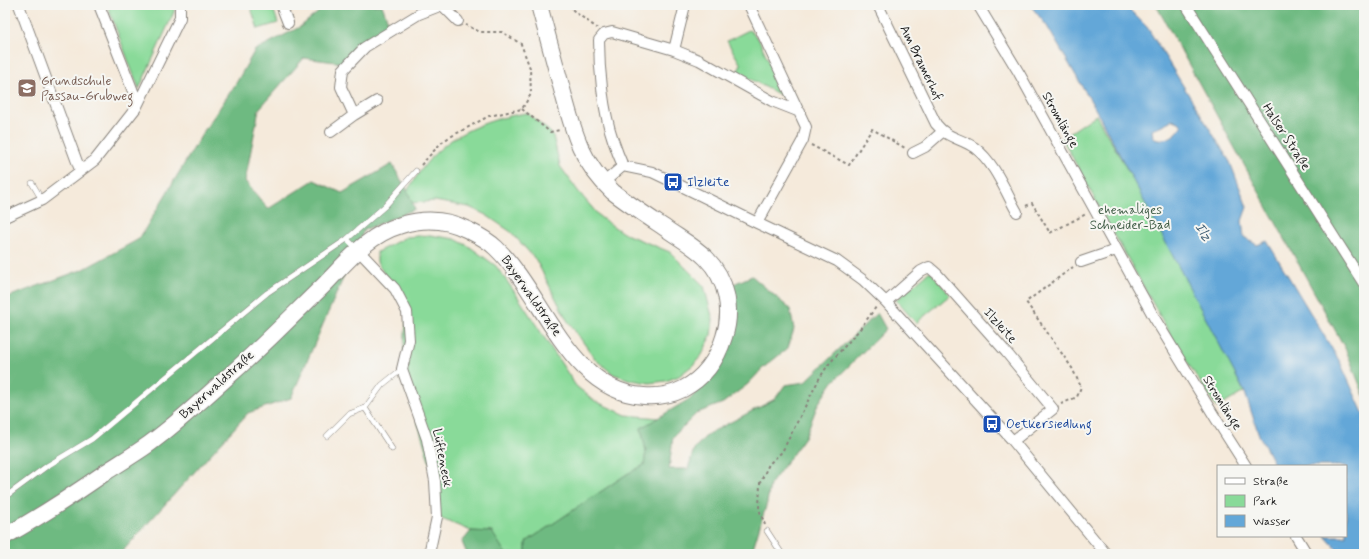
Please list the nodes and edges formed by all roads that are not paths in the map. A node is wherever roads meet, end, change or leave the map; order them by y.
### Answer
1 (19, 5) edge
2 (100, 5) edge
3 (180, 5) edge
4 (281, 5) edge
5 (442, 5) edge
6 (539, 5) edge
7 (684, 5) edge
8 (749, 5) edge
9 (878, 5) edge
10 (978, 5) edge
11 (1186, 5) edge
12 (458, 20) road end
13 (288, 23) dead end
14 (674, 50) junction
15 (377, 101) dead end
16 (138, 104) junction
17 (800, 112) junction
18 (354, 115) junction
19 (331, 132) dead end
20 (942, 132) junction
21 (913, 153) road end
22 (623, 166) junction
23 (80, 170) junction
24 (416, 171) road end
25 (32, 183) dead end
26 (603, 183) junction
27 (42, 200) junction
28 (1017, 212) dead end
29 (5, 217) edge
30 (756, 224) junction
31 (352, 244) junction
32 (1116, 250) junction
33 (1081, 262) road end
34 (1364, 284) edge
35 (886, 302) junction
36 (402, 369) junction
37 (365, 408) junction
38 (328, 436) dead end
39 (1013, 441) junction
40 (392, 449) dead end
41 (1245, 465) edge
42 (5, 497) edge
43 (767, 531) road end
44 (5, 536) edge
45 (1297, 538) edge
46 (429, 554) edge
47 (782, 554) edge
48 (1106, 554) edge
49 (1307, 554) edge

1 - 23 street
2 - 16 street
3 - 16 street
4 - 13 street
5 - 12 street
5 - 18 street
6 - 26 main road, Bayerwaldstraße
7 - 14 street
8 - 17 street
9 - 20 street, Am Bramerhof
10 - 32 street, Stromlänge
11 - 34 street, Halser Straße
14 - 17 street
14 - 22 street
15 - 18 street
16 - 23 street
17 - 30 street
18 - 19 street
20 - 21 street
20 - 28 street
22 - 26 street
22 - 30 street
23 - 27 street
24 - 31 lane
25 - 27 lane
26 - 31 main road, Bayerwaldstraße
27 - 29 street
30 - 35 street
31 - 36 street
31 - 42 lane
31 - 44 main road, Bayerwaldstraße
32 - 33 street
32 - 41 street, Stromlänge
35 - 39 street
35 - 39 street, Ilzleite
36 - 37 lane
36 - 46 street, Lüfteneck
37 - 38 lane
37 - 40 lane
39 - 48 street
43 - 47 lane
45 - 49 street

